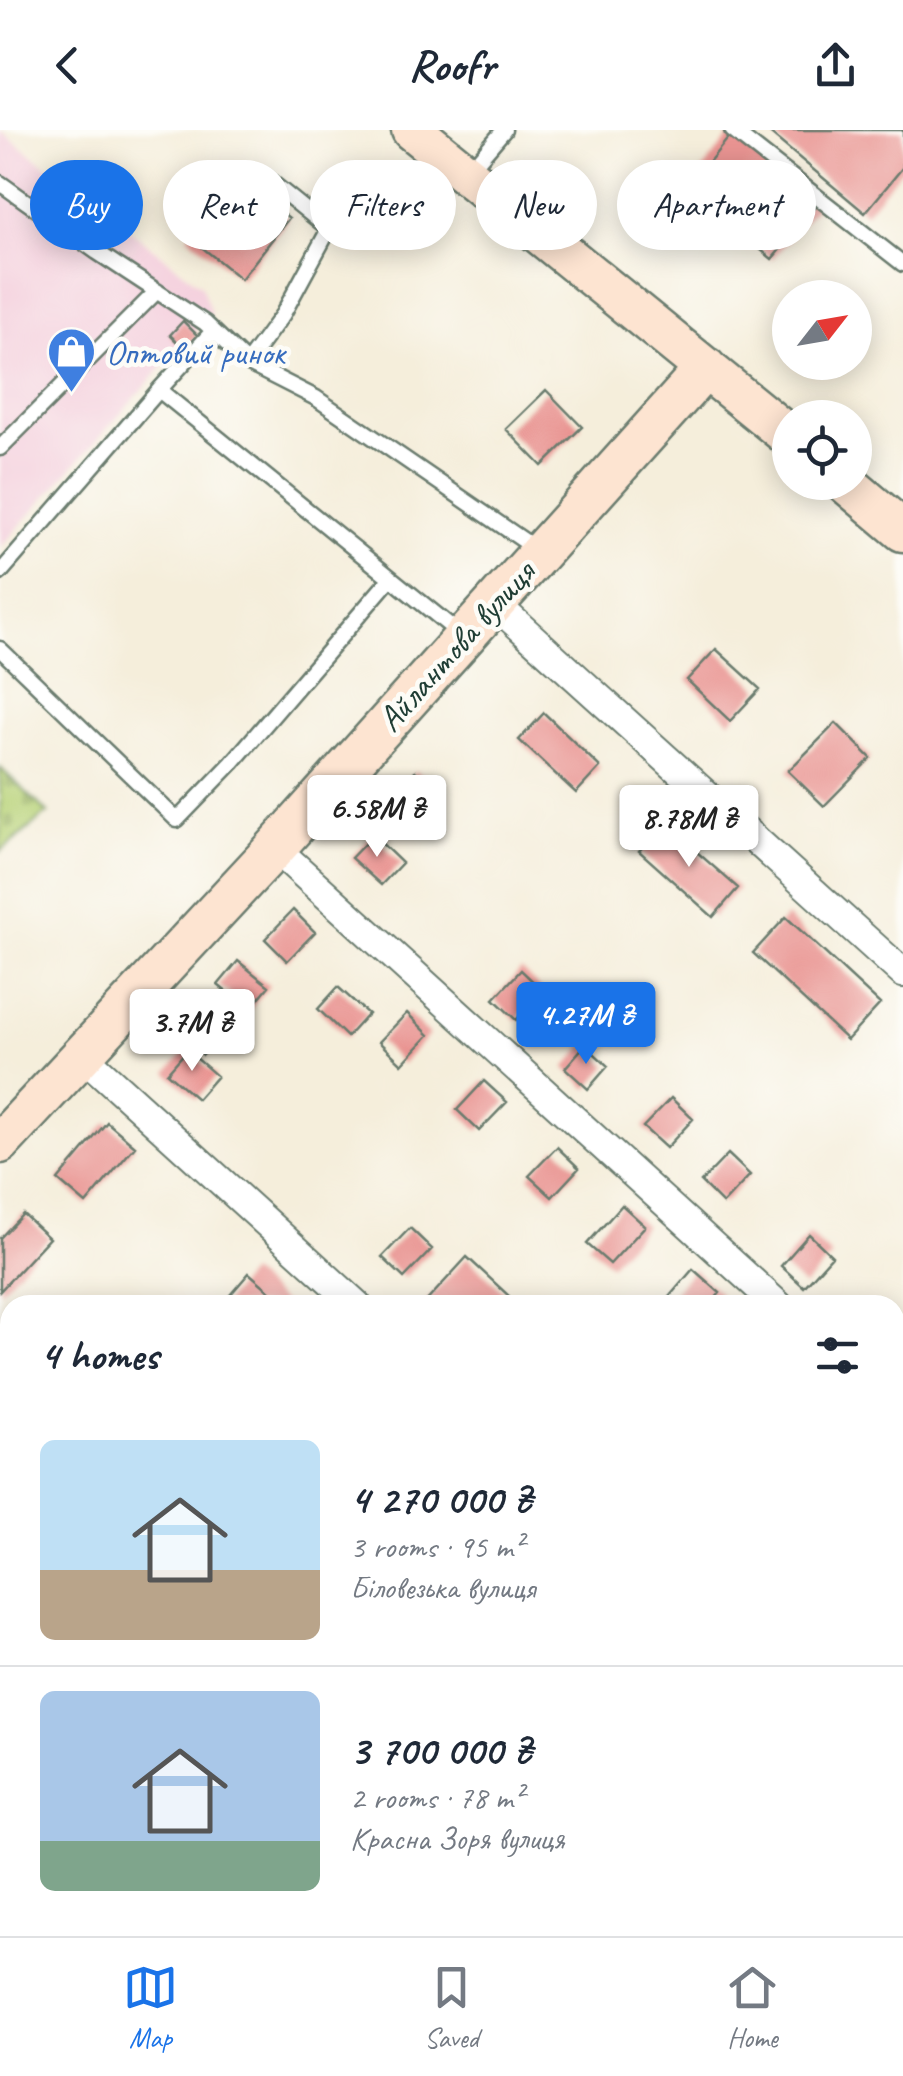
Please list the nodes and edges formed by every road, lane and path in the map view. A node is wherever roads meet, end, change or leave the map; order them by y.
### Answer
1 (412, 130) edge
2 (504, 130) edge
3 (732, 130) edge
4 (467, 174) junction
5 (0, 182) edge
6 (290, 198) edge
7 (903, 264) edge
8 (157, 291) junction
9 (213, 331) junction
10 (247, 362) junction
11 (706, 368) junction
12 (158, 390) junction
13 (772, 422) edge
14 (0, 448) edge
15 (866, 500) edge
16 (903, 531) edge
17 (541, 552) junction
18 (0, 573) edge
19 (390, 579) junction
20 (495, 604) junction
21 (465, 637) junction
22 (0, 649) edge
23 (274, 848) junction
24 (903, 973) edge
25 (82, 1054) junction
26 (0, 1142) edge
27 (346, 1295) edge
28 (767, 1295) edge

1 - 4 street
2 - 4 lane
3 - 7 lane
4 - 11 street
5 - 8 lane
6 - 10 lane
8 - 9 lane
8 - 14 lane
9 - 10 lane
9 - 12 lane
10 - 17 lane
11 - 13 street
11 - 17 street, Айлантова вулиця
12 - 18 lane
12 - 19 lane
15 - 16 street
17 - 20 street, Айлантова вулиця
19 - 21 lane
19 - 22 lane
20 - 21 street, Айлантова вулиця
20 - 24 street
21 - 23 street, Айлантова вулиця
23 - 25 street, Айлантова вулиця
23 - 28 street
25 - 26 street, Айлантова вулиця
25 - 27 street

